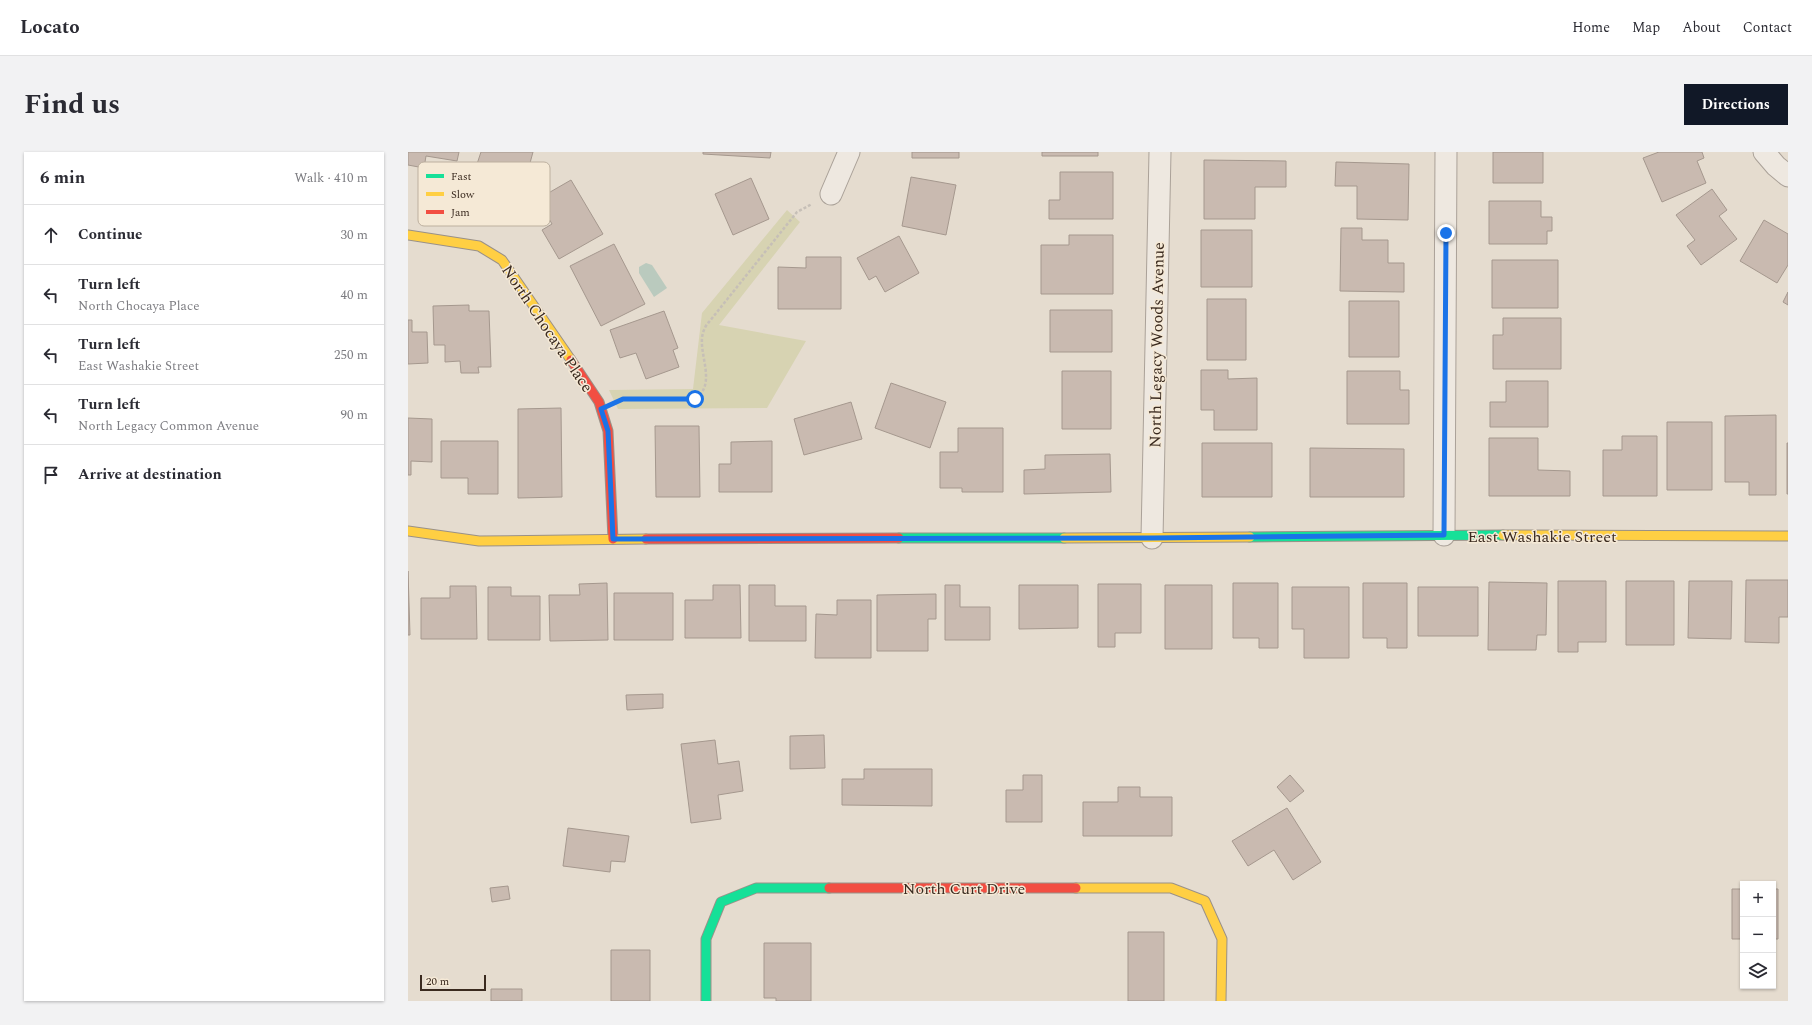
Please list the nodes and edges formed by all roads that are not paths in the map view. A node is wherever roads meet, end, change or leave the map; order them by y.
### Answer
1 (849, 152) edge
2 (1160, 152) edge
3 (1446, 152) edge
4 (1764, 152) edge
5 (1788, 176) edge
6 (831, 194) road end
7 (408, 235) edge
8 (408, 531) edge
9 (1444, 535) junction
10 (1788, 536) edge
11 (1152, 538) junction
12 (613, 539) junction
13 (706, 1001) edge
14 (1221, 1001) edge

1 - 6 street
2 - 11 street, North Legacy Woods Avenue
3 - 9 street
4 - 5 street
7 - 12 street, North Chocaya Place
8 - 12 street, East Washakie Street
9 - 10 street, East Washakie Street
9 - 11 street, East Washakie Street
11 - 12 street, East Washakie Street
13 - 14 street, North Curt Drive

